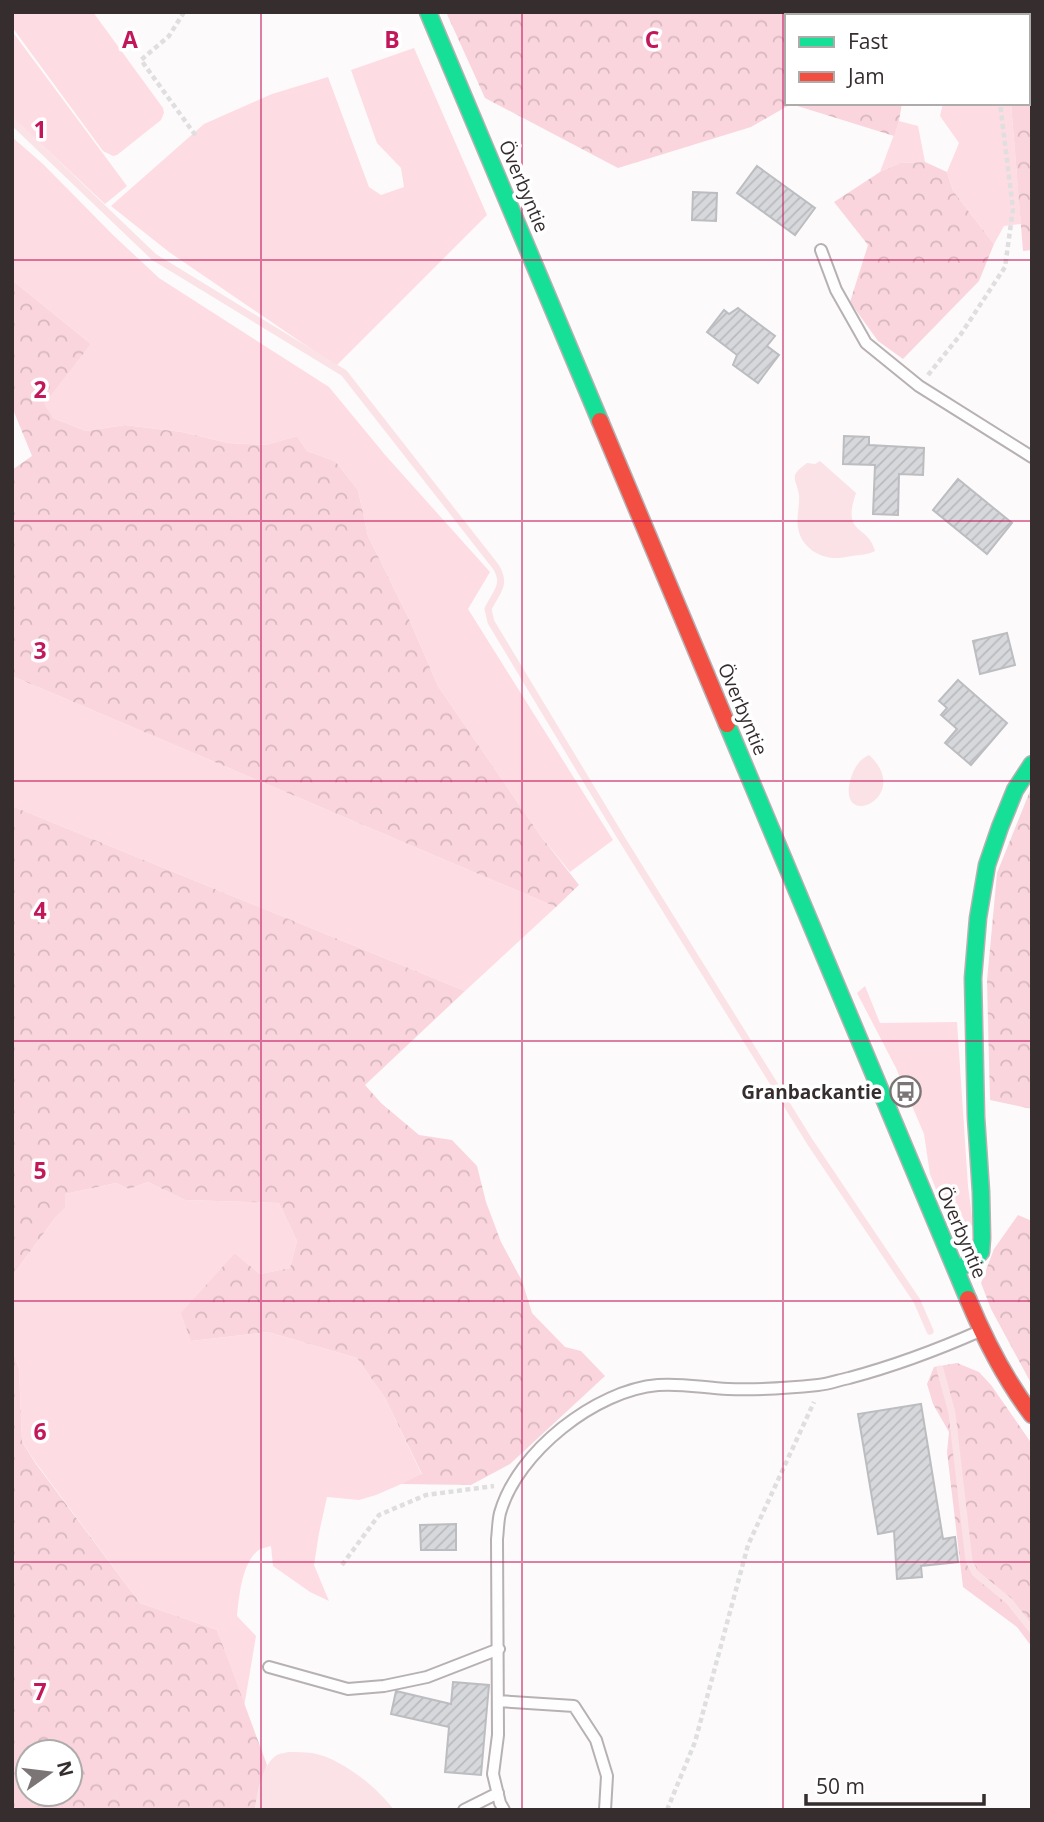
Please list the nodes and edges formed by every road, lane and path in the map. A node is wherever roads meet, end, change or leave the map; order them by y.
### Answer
1 (184, 12) edge
2 (428, 12) edge
3 (1000, 105) edge
4 (195, 136) dead end
5 (821, 250) dead end
6 (919, 386) junction
7 (1032, 457) edge
8 (1032, 764) edge
9 (956, 1270) junction
10 (981, 1330) junction
11 (821, 1385) junction
12 (1032, 1415) edge
13 (512, 1484) junction
14 (342, 1565) dead end
15 (499, 1649) junction
16 (269, 1667) dead end
17 (498, 1701) junction
18 (498, 1793) junction
19 (464, 1810) edge
20 (504, 1810) edge
21 (605, 1810) edge
22 (667, 1810) edge

1 - 4 path
2 - 9 street, Överbyntie
3 - 6 path
5 - 6 lane
6 - 7 lane
8 - 9 street
9 - 10 street, Överbyntie
10 - 11 lane
10 - 12 street, Överbyntie
11 - 13 lane
11 - 22 path
13 - 14 path
13 - 15 lane
15 - 16 lane
15 - 17 lane
17 - 18 lane
17 - 21 lane
18 - 19 lane
18 - 20 lane

